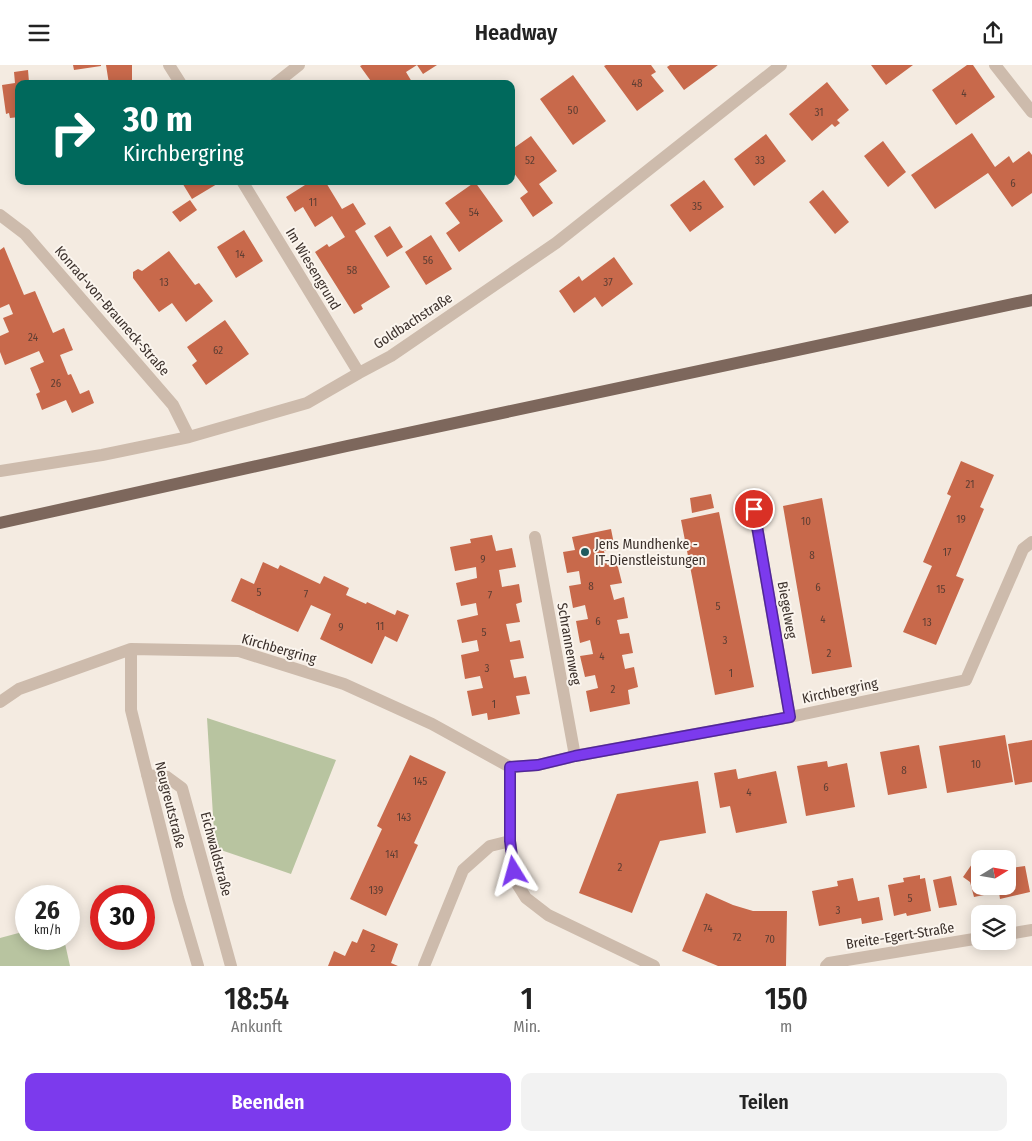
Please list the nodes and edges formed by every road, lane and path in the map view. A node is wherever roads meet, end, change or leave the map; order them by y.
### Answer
1 (169, 65) edge
2 (300, 65) edge
3 (781, 65) edge
4 (995, 65) edge
5 (178, 80) edge
6 (280, 80) edge
7 (1032, 113) edge
8 (244, 185) edge
9 (0, 215) edge
10 (1032, 300) edge
11 (359, 373) junction
12 (188, 437) junction
13 (0, 471) edge
14 (754, 509) dead end
15 (0, 523) edge
16 (535, 537) dead end
17 (1032, 541) edge
18 (131, 649) junction
19 (0, 702) edge
20 (790, 717) junction
21 (575, 756) junction
22 (510, 767) junction
23 (147, 775) junction
24 (510, 841) junction
25 (1032, 931) edge
26 (1016, 933) edge
27 (971, 939) edge
28 (198, 966) edge
29 (231, 966) edge
30 (424, 966) edge
31 (654, 966) edge
32 (826, 966) edge

1 - 5 street
2 - 6 street
3 - 11 street, Goldbachstraße
4 - 7 street
8 - 11 street, Im Wiesengrund
9 - 12 street, Konrad-von-Brauneck-Straße
10 - 15 main road
11 - 12 street, Goldbachstraße
12 - 13 street, Goldbachstraße
14 - 20 street, Biegelweg
16 - 21 street, Schrannenweg
17 - 20 street, Kirchbergring
18 - 19 street, Kirchbergring
18 - 22 street, Kirchbergring
18 - 23 street, Neugreutstraße
20 - 21 street, Kirchbergring
21 - 22 street, Kirchbergring
22 - 24 street
23 - 28 street, Neugreutstraße
23 - 29 street, Eichwaldstraße
24 - 30 street
24 - 31 street
25 - 26 street
27 - 32 street, Breite-Egert-Straße

